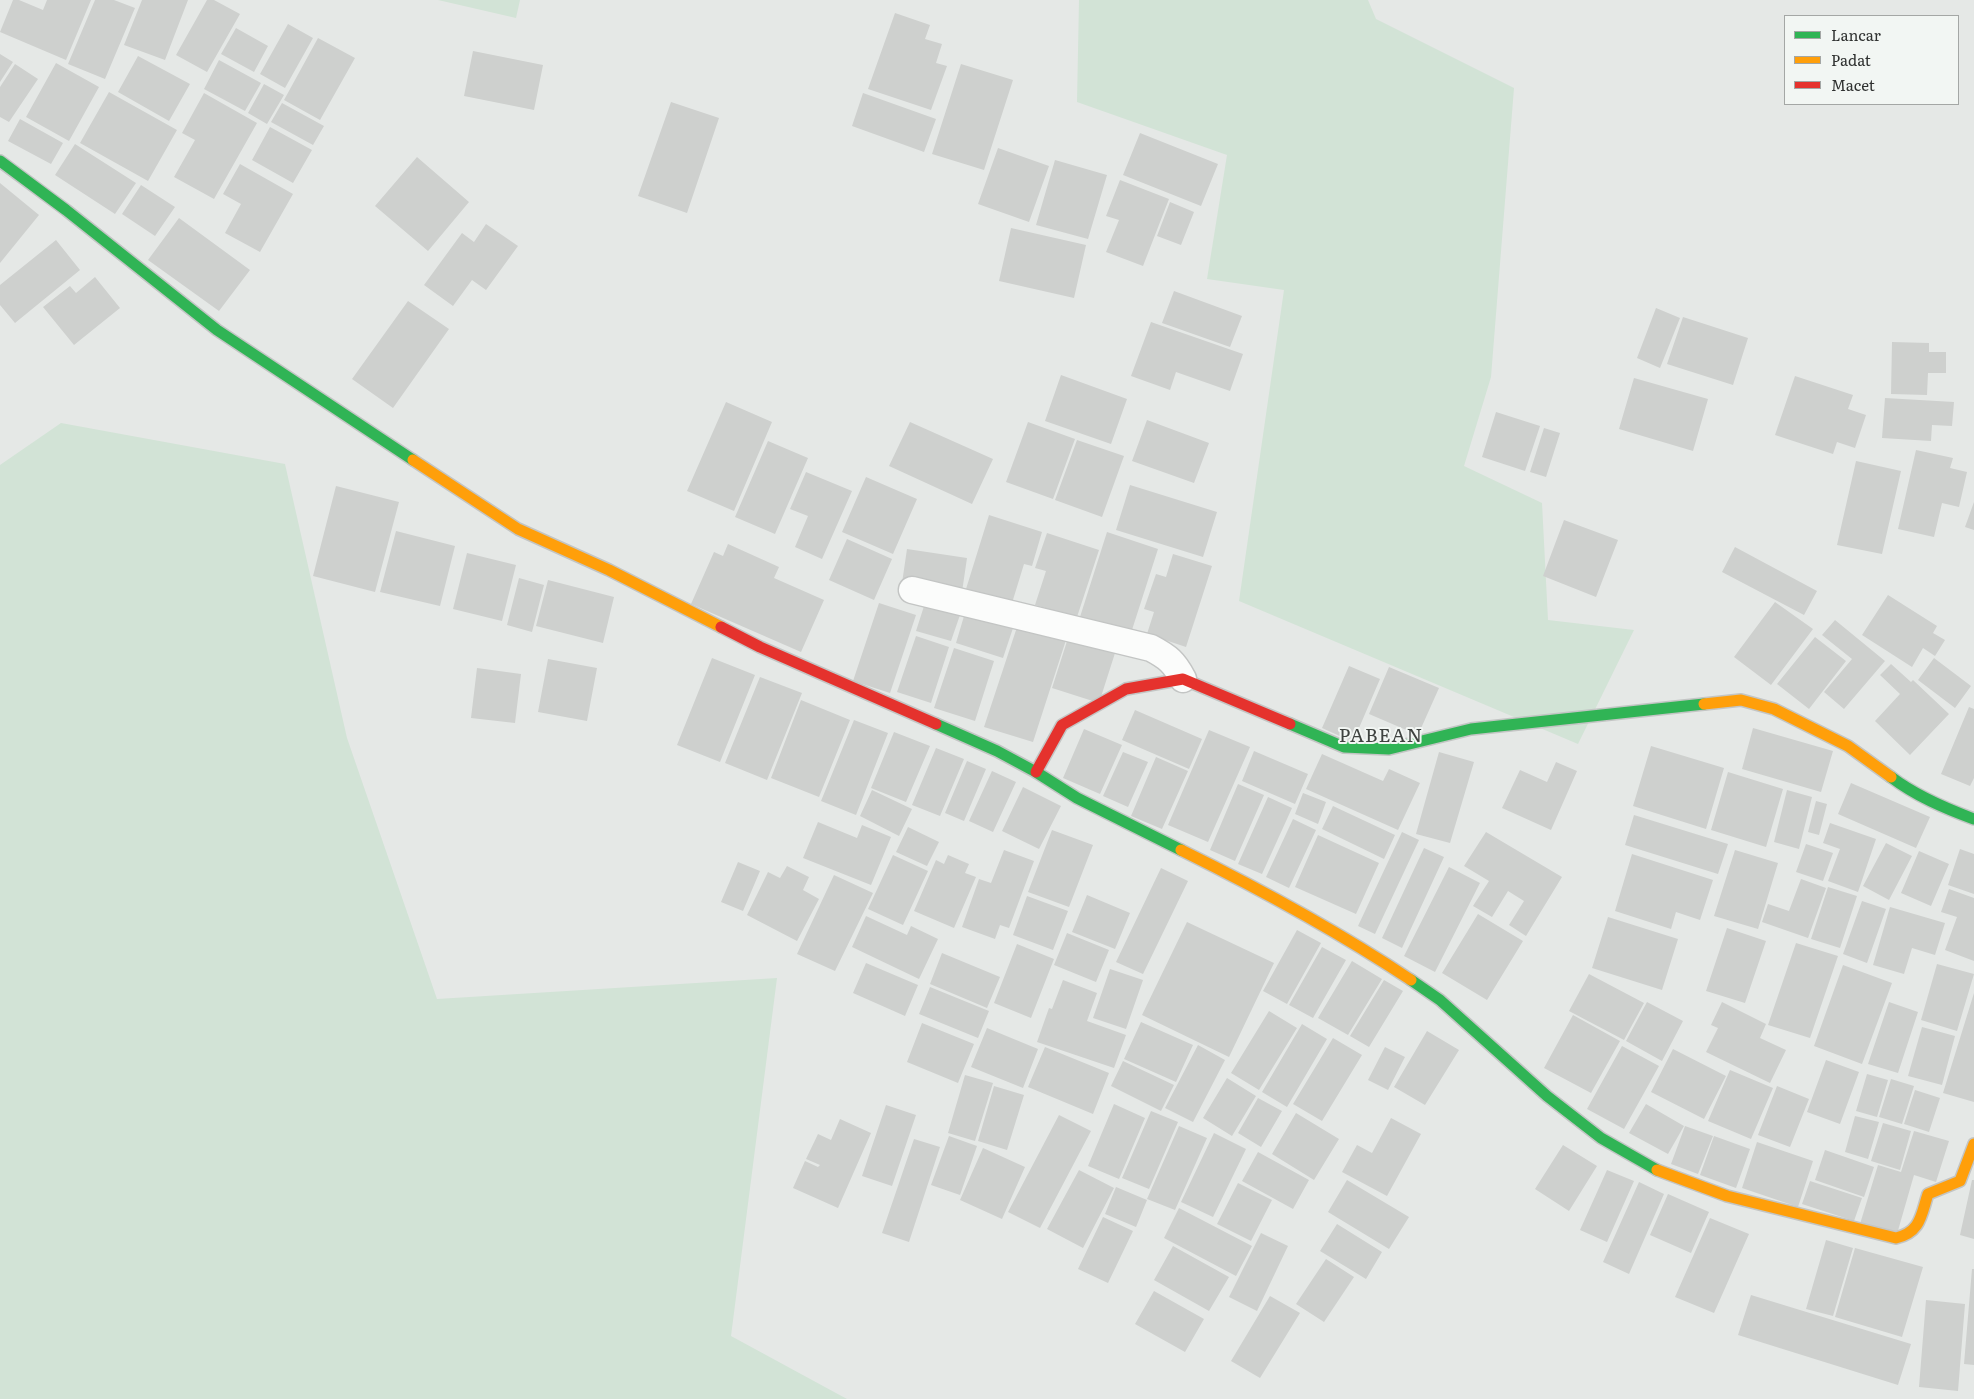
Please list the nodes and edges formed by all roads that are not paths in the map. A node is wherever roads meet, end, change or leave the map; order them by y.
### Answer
1 (0, 161) edge
2 (912, 590) dead end
3 (1183, 678) junction
4 (1036, 772) junction
5 (1974, 819) edge
6 (1974, 1144) edge

1 - 4 street
2 - 3 street
3 - 4 street
3 - 5 street
4 - 6 street

